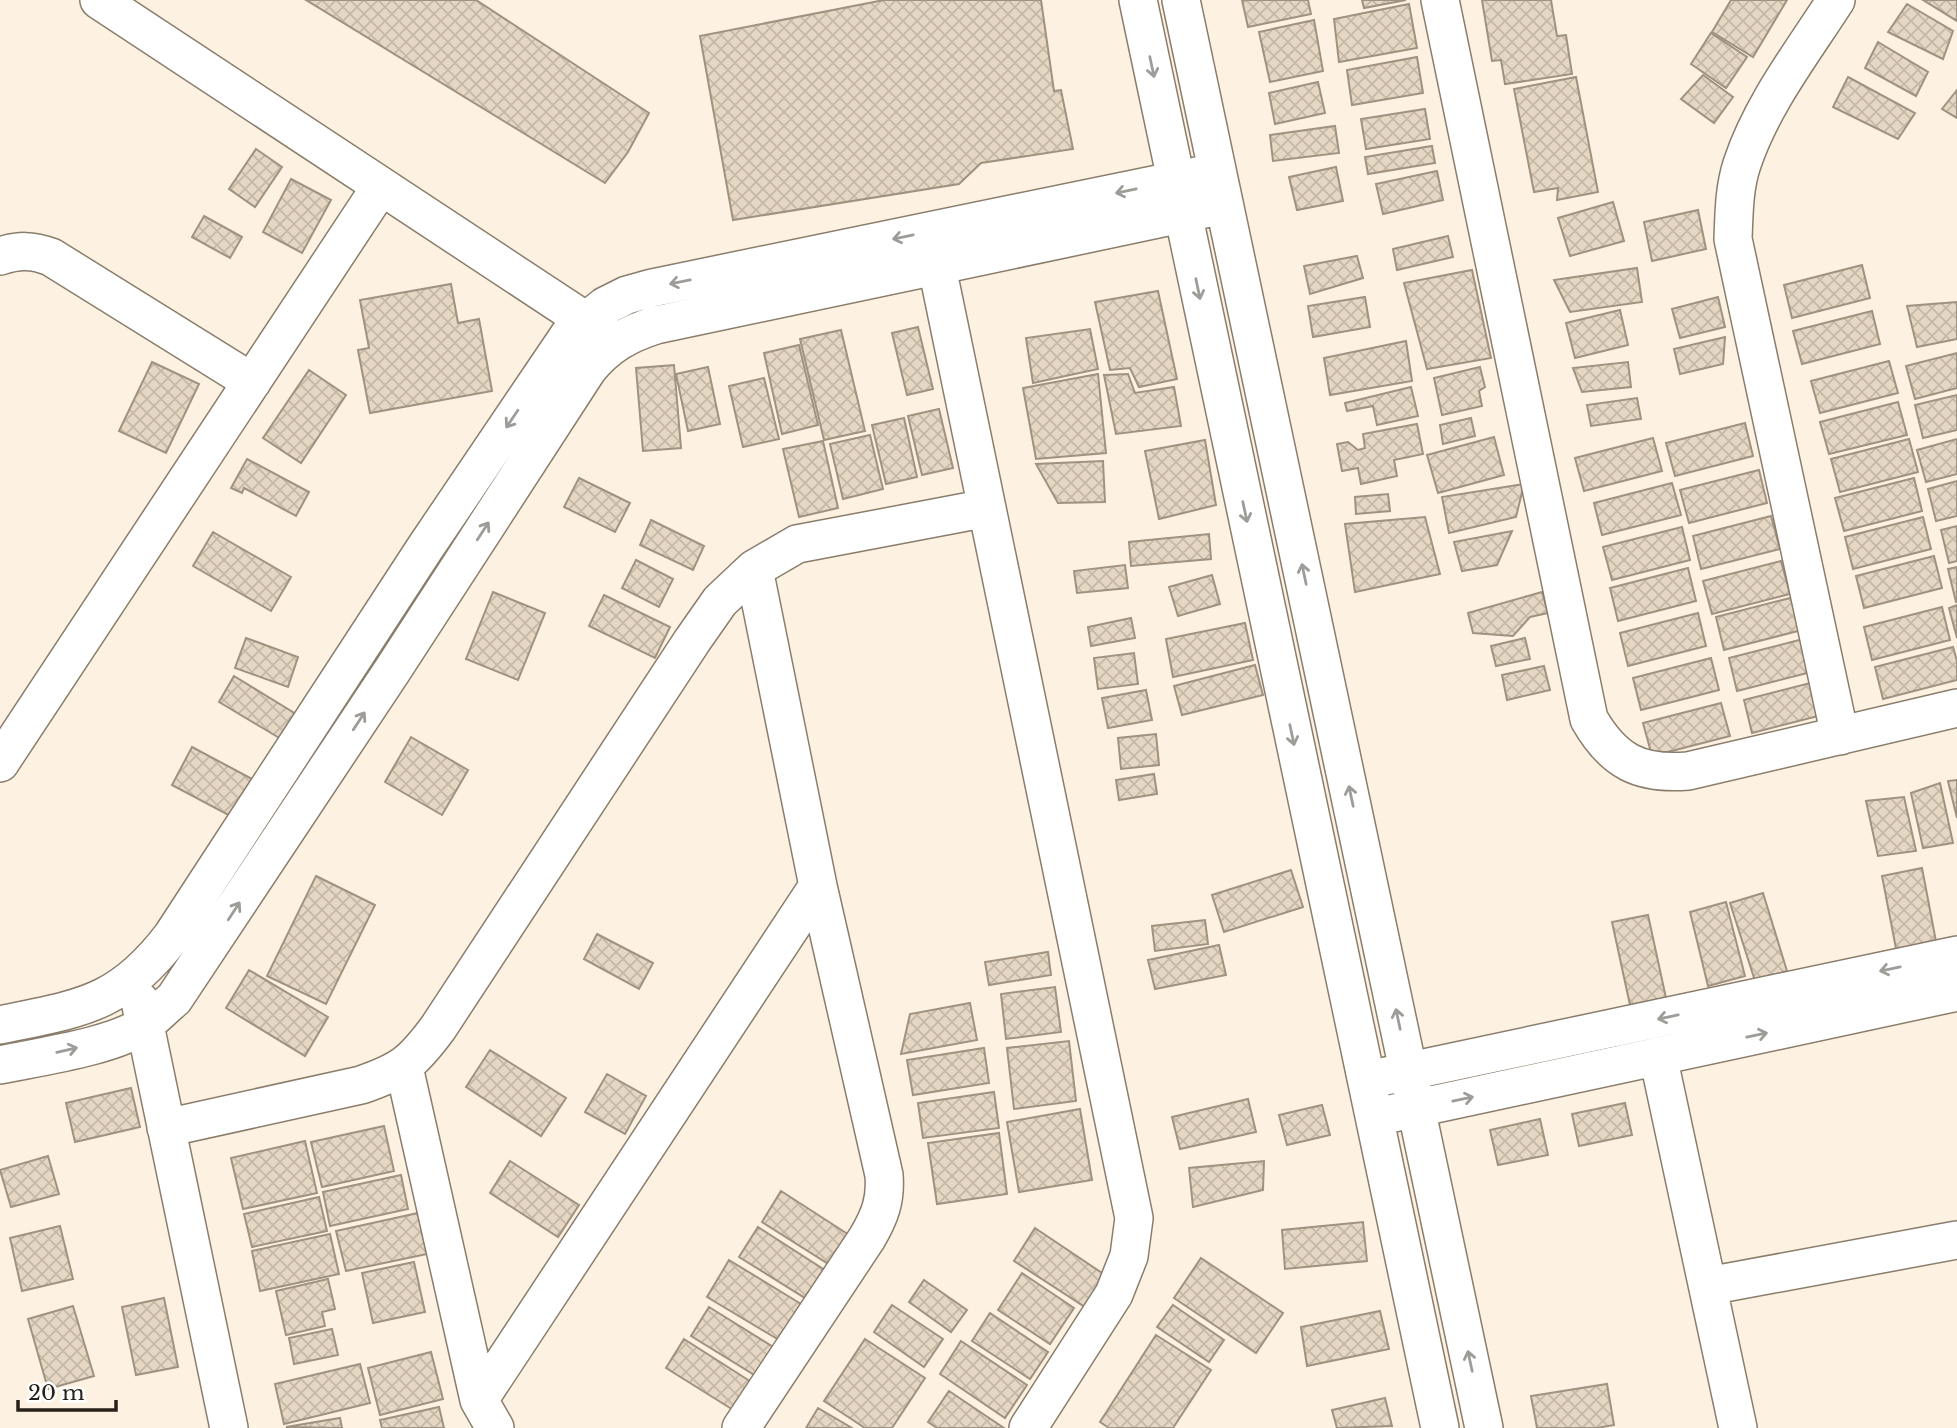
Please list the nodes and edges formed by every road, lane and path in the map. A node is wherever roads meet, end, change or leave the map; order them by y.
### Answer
1 (99, 0) edge
2 (1138, 0) edge
3 (1181, 0) edge
4 (1440, 0) edge
5 (1836, 0) edge
6 (381, 186) junction
7 (1220, 189) junction
8 (1179, 198) junction
9 (0, 256) edge
10 (937, 267) junction
11 (584, 320) junction
12 (617, 341) junction
13 (252, 382) junction
14 (987, 508) junction
15 (754, 569) junction
16 (1957, 708) edge
17 (1840, 736) junction
18 (0, 763) edge
19 (818, 886) junction
20 (1957, 955) edge
21 (136, 978) junction
22 (1957, 992) edge
23 (0, 1025) edge
24 (144, 1025) junction
25 (1658, 1056) junction
26 (0, 1065) edge
27 (404, 1067) junction
28 (1410, 1072) junction
29 (1365, 1081) junction
30 (1418, 1108) junction
31 (1373, 1118) junction
32 (166, 1128) junction
33 (1957, 1240) edge
34 (1708, 1286) junction
35 (487, 1414) edge
36 (229, 1428) edge
37 (741, 1428) edge
38 (1028, 1428) edge
39 (1440, 1428) edge
40 (1484, 1428) edge
41 (1738, 1428) edge

1 - 6 street
2 -> 8 street
3 - 7 street
4 - 17 street
5 - 17 street
6 - 11 street
6 - 13 street
7 - 8 street
28 -> 7 street
8 - 10 street
8 -> 11 street
8 -> 29 street
9 - 13 street
10 - 12 street
10 - 14 street
11 - 12 street
11 -> 21 street
24 -> 12 street
13 - 18 street
14 - 15 street
14 - 38 street
15 - 19 street
15 - 27 street
16 - 17 street
19 - 35 street
19 - 37 street
20 -> 28 street
21 - 23 street
21 - 24 street
25 -> 22 street
26 -> 24 street
24 - 32 street
30 -> 25 street
25 - 34 street
27 - 32 street
27 - 35 street
28 - 29 street
28 - 30 street
29 - 31 street
30 - 31 street
40 -> 30 street
31 - 39 street
32 - 36 street
33 - 34 street
34 - 41 street

